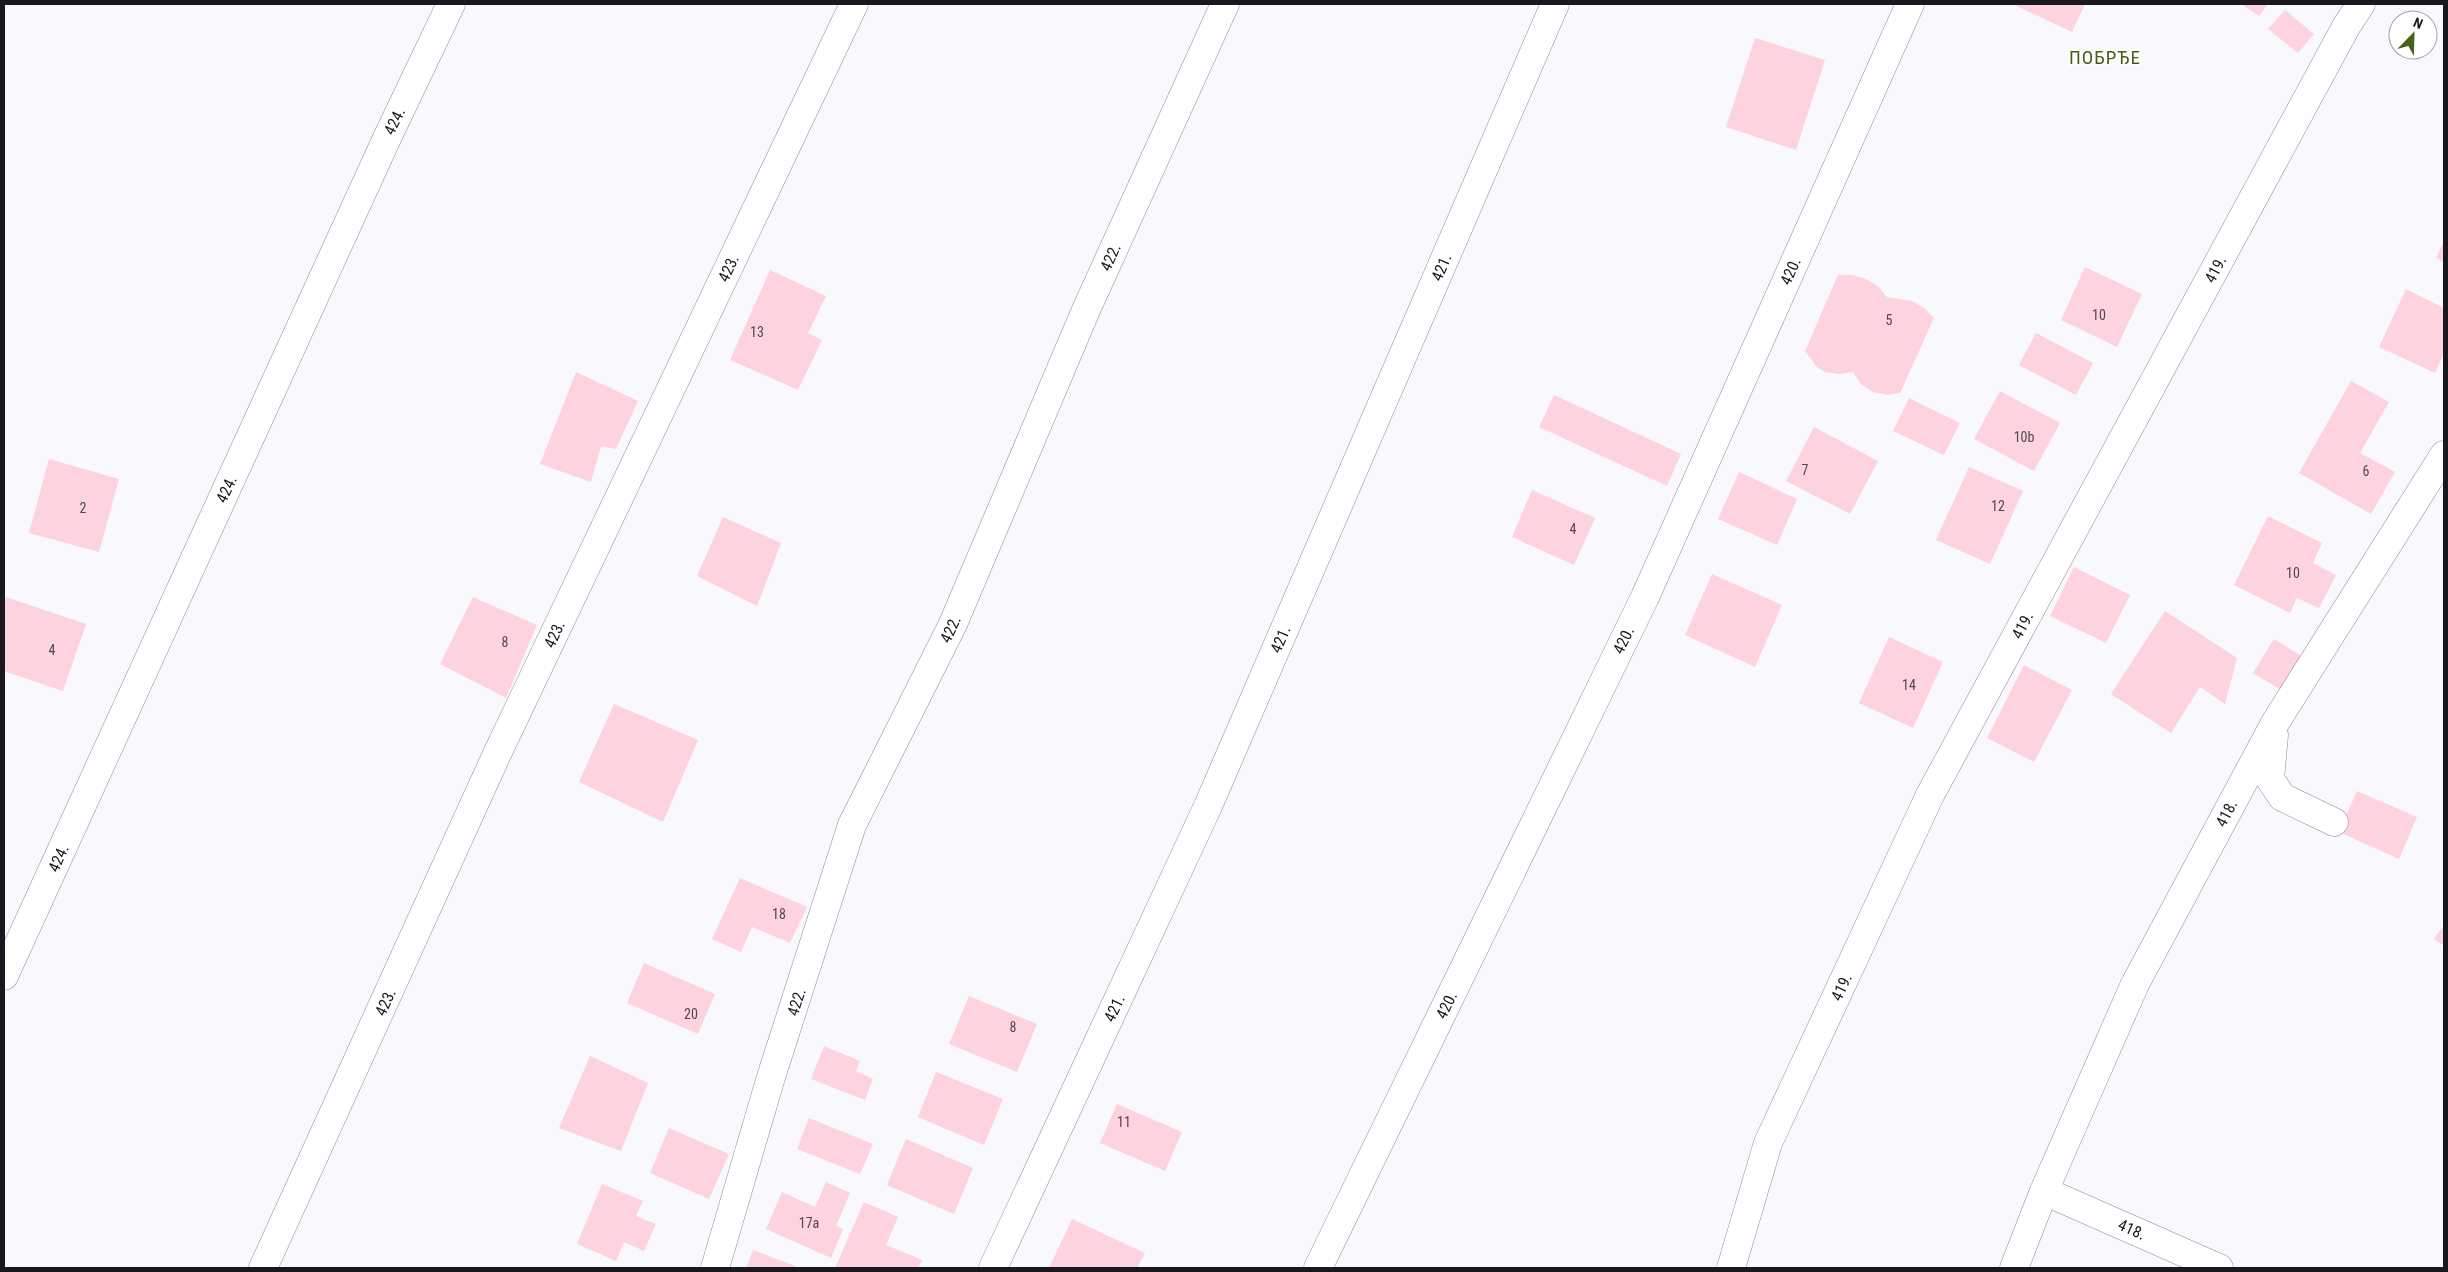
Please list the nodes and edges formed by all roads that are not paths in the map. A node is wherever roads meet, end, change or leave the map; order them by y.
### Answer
1 (451, 4) edge
2 (854, 4) edge
3 (1225, 4) edge
4 (1555, 4) edge
5 (1910, 4) edge
6 (2361, 4) edge
7 (2444, 455) edge
8 (2274, 723) junction
9 (2334, 822) dead end
10 (4, 976) edge
11 (2044, 1191) junction
12 (263, 1268) edge
13 (715, 1268) edge
14 (993, 1268) edge
15 (1318, 1268) edge
16 (1731, 1268) edge
17 (2014, 1268) edge
18 (2219, 1268) edge

1 - 10 street, 424.
2 - 12 street, 423.
3 - 13 street, 422.
4 - 14 street, 421.
5 - 15 street, 420.
6 - 16 street, 419.
7 - 8 street, 418.
8 - 9 street
8 - 11 street, 418.
11 - 17 street, 418.
11 - 18 street, 418.

